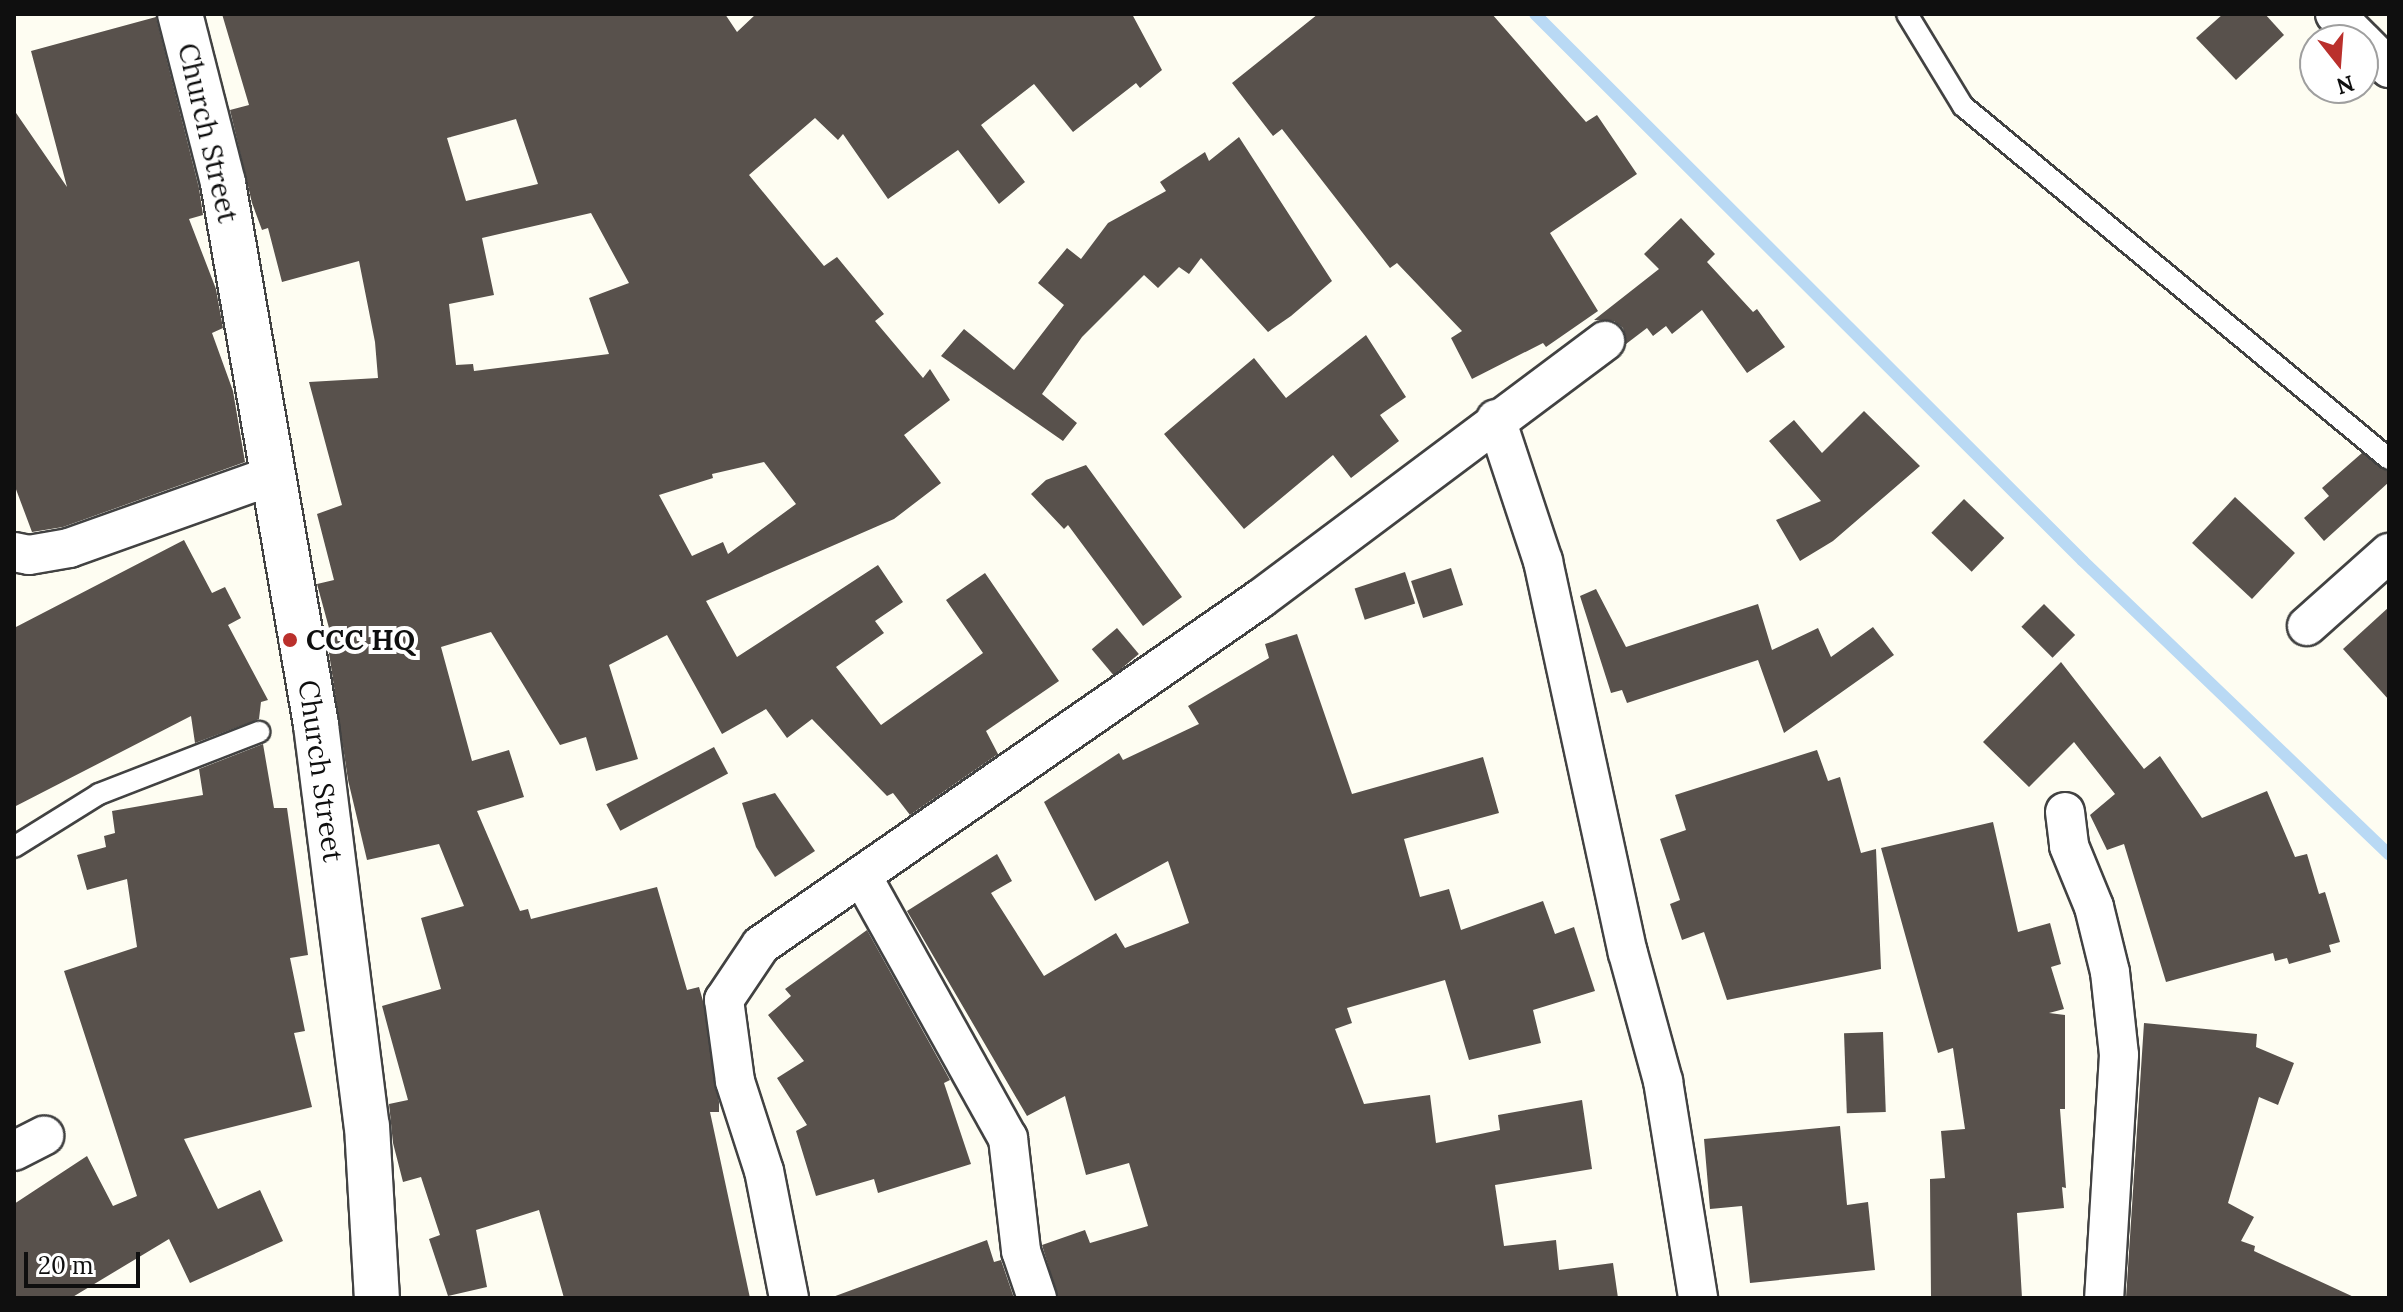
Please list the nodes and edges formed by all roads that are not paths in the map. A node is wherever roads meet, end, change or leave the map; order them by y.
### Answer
1 (180, 14) edge
2 (1907, 14) edge
3 (1605, 341) dead end
4 (1496, 419) junction
5 (2389, 459) edge
6 (274, 475) junction
7 (14, 552) edge
8 (2389, 553) edge
9 (2307, 626) dead end
10 (259, 732) dead end
11 (2065, 812) dead end
12 (14, 847) edge
13 (863, 878) junction
14 (377, 1298) edge
15 (789, 1298) edge
16 (1037, 1298) edge
17 (1698, 1298) edge
18 (2104, 1298) edge

1 - 6 street, Church Street
2 - 5 lane
3 - 4 street
4 - 13 street
4 - 17 street
6 - 7 street
6 - 14 street, Church Street
8 - 9 street
10 - 12 lane
11 - 18 street
13 - 15 street
13 - 16 street

